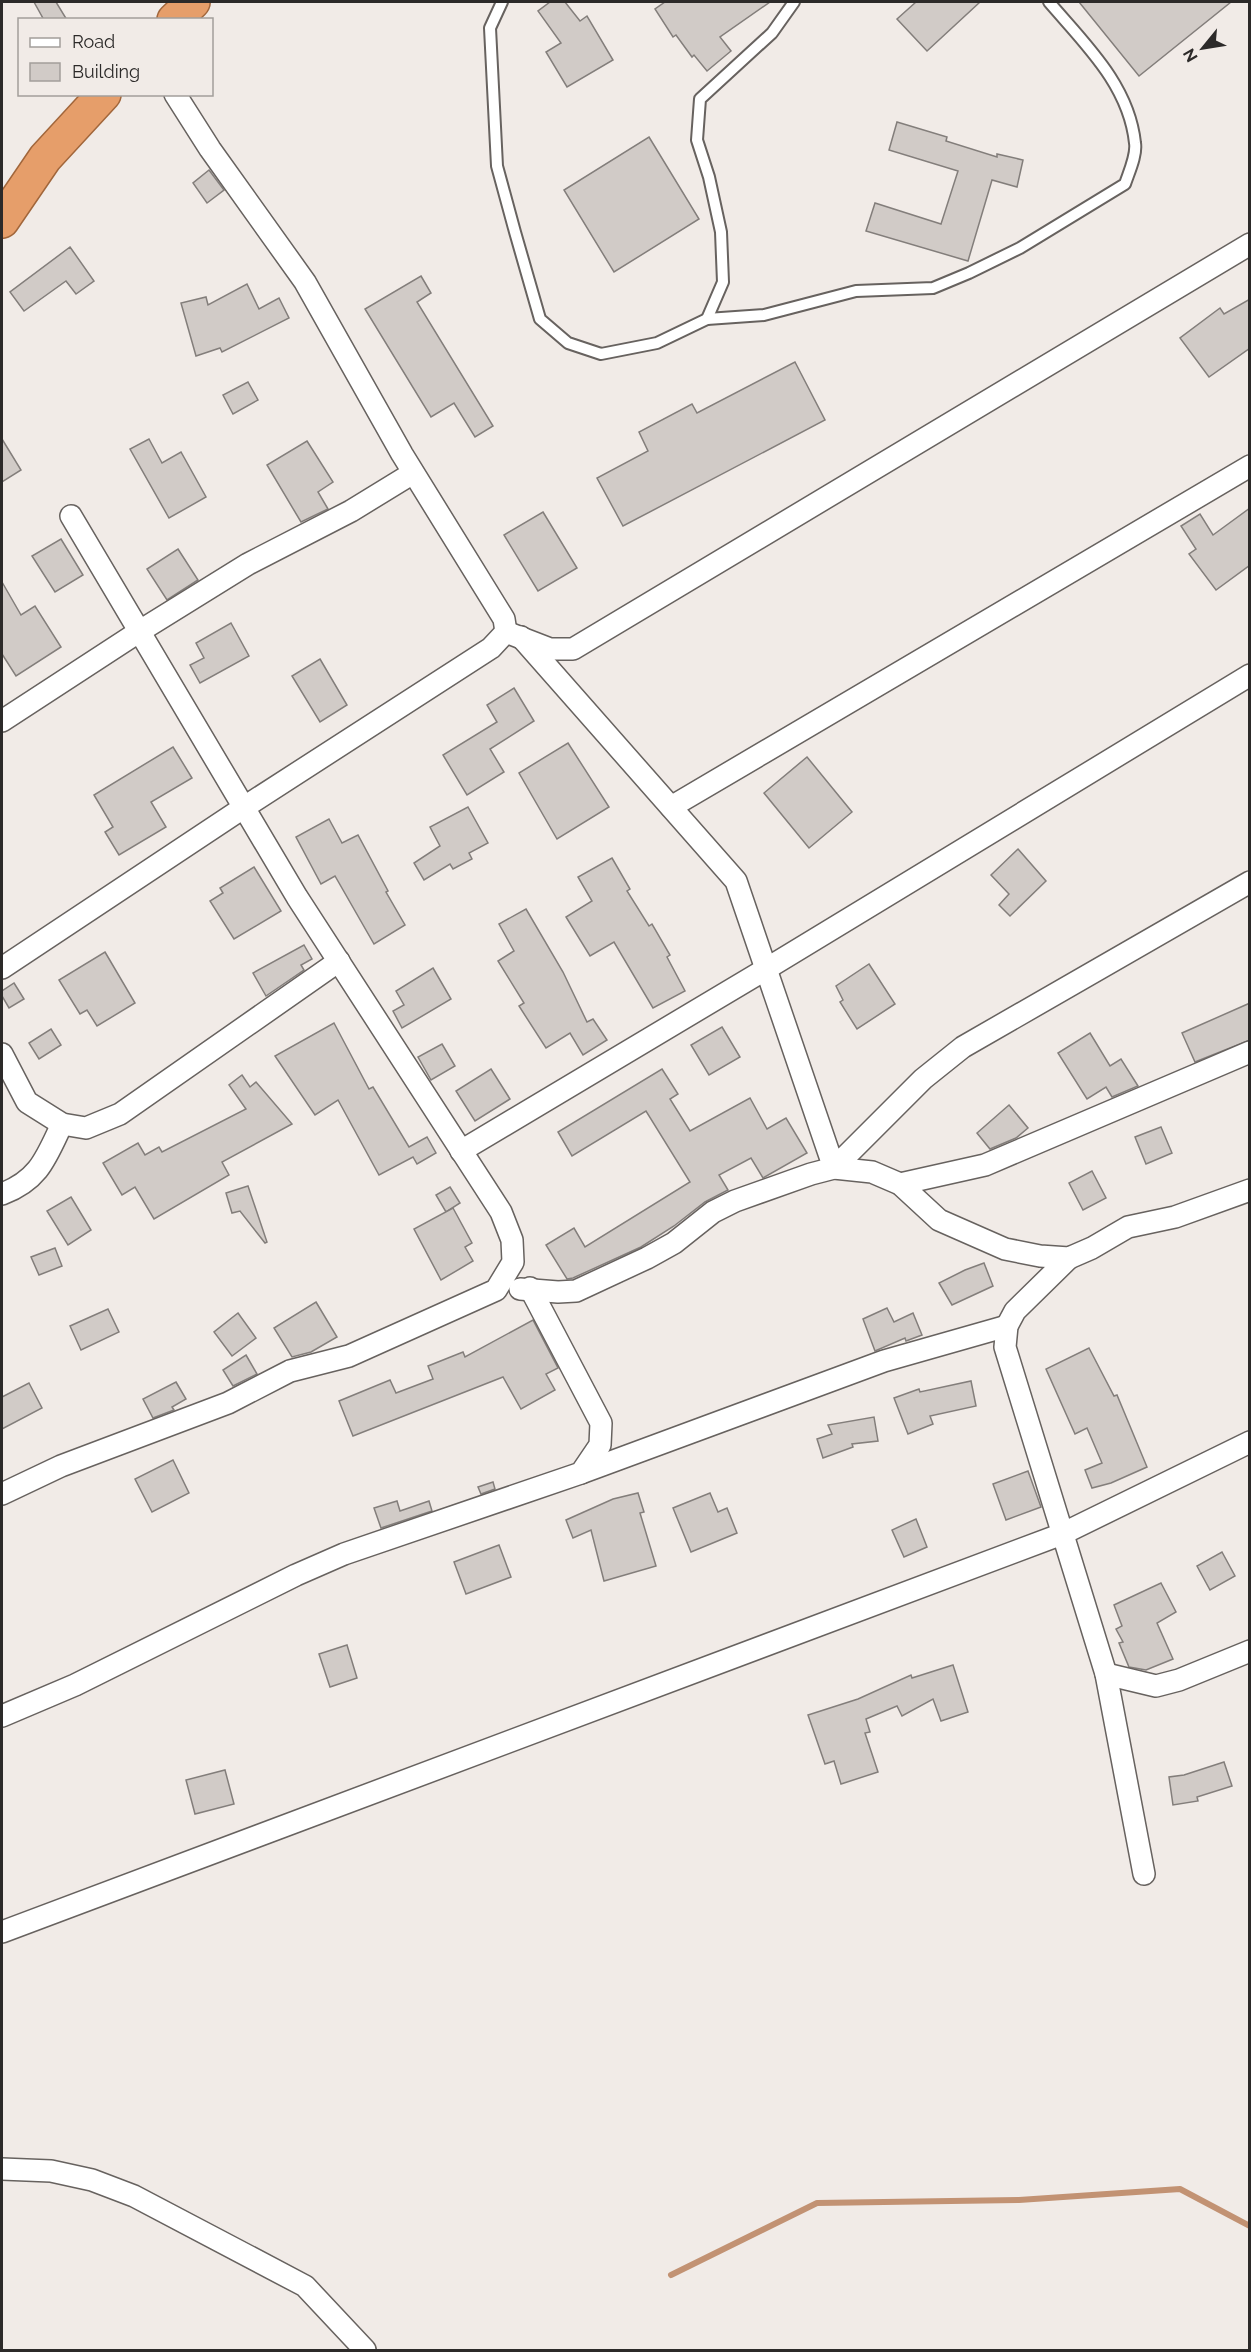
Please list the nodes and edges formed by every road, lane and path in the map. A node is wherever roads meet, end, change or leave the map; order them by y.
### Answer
1 (193, 2) edge
2 (502, 2) edge
3 (794, 2) edge
4 (1049, 2) edge
5 (176, 18) edge
6 (102, 96) edge
7 (176, 96) edge
8 (2, 221) edge
9 (1250, 244) edge
10 (707, 319) junction
11 (1250, 466) edge
12 (413, 473) junction
13 (71, 516) dead end
14 (140, 631) junction
15 (514, 635) junction
16 (1250, 675) edge
17 (2, 721) edge
18 (671, 807) junction
19 (243, 808) junction
20 (1250, 882) edge
21 (339, 961) junction
22 (2, 968) edge
23 (766, 969) junction
24 (1250, 1052) edge
25 (2, 1054) edge
26 (62, 1124) junction
27 (461, 1151) junction
28 (834, 1168) junction
29 (900, 1184) junction
30 (1250, 1190) edge
31 (2, 1194) edge
32 (1069, 1258) junction
33 (530, 1288) junction
34 (496, 1290) junction
35 (1007, 1326) junction
36 (1250, 1442) edge
37 (581, 1473) junction
38 (2, 1494) edge
39 (1062, 1534) junction
40 (1250, 1651) edge
41 (1106, 1674) junction
42 (2, 1716) edge
43 (1144, 1874) dead end
44 (2, 1932) edge
45 (2, 2169) edge
46 (365, 2350) edge

1 - 5 highway
2 - 10 lane
3 - 10 lane
4 - 10 lane
6 - 8 highway
7 - 12 street
9 - 15 street
11 - 18 street
12 - 14 street
12 - 15 street
13 - 14 street
14 - 17 street
14 - 19 street
15 - 18 street
15 - 19 street
16 - 23 street
18 - 23 street
19 - 21 street
19 - 22 street
20 - 28 street
21 - 26 street
21 - 27 street
23 - 27 street
23 - 28 street
24 - 29 street
25 - 26 street
26 - 31 street
27 - 34 street
28 - 29 street
28 - 33 street
29 - 32 street
30 - 32 street
32 - 35 street
33 - 34 street
33 - 37 street
34 - 38 street
35 - 37 street
35 - 39 street
36 - 39 street
37 - 42 street
39 - 41 street
39 - 44 street
40 - 41 street
41 - 43 street
45 - 46 street

